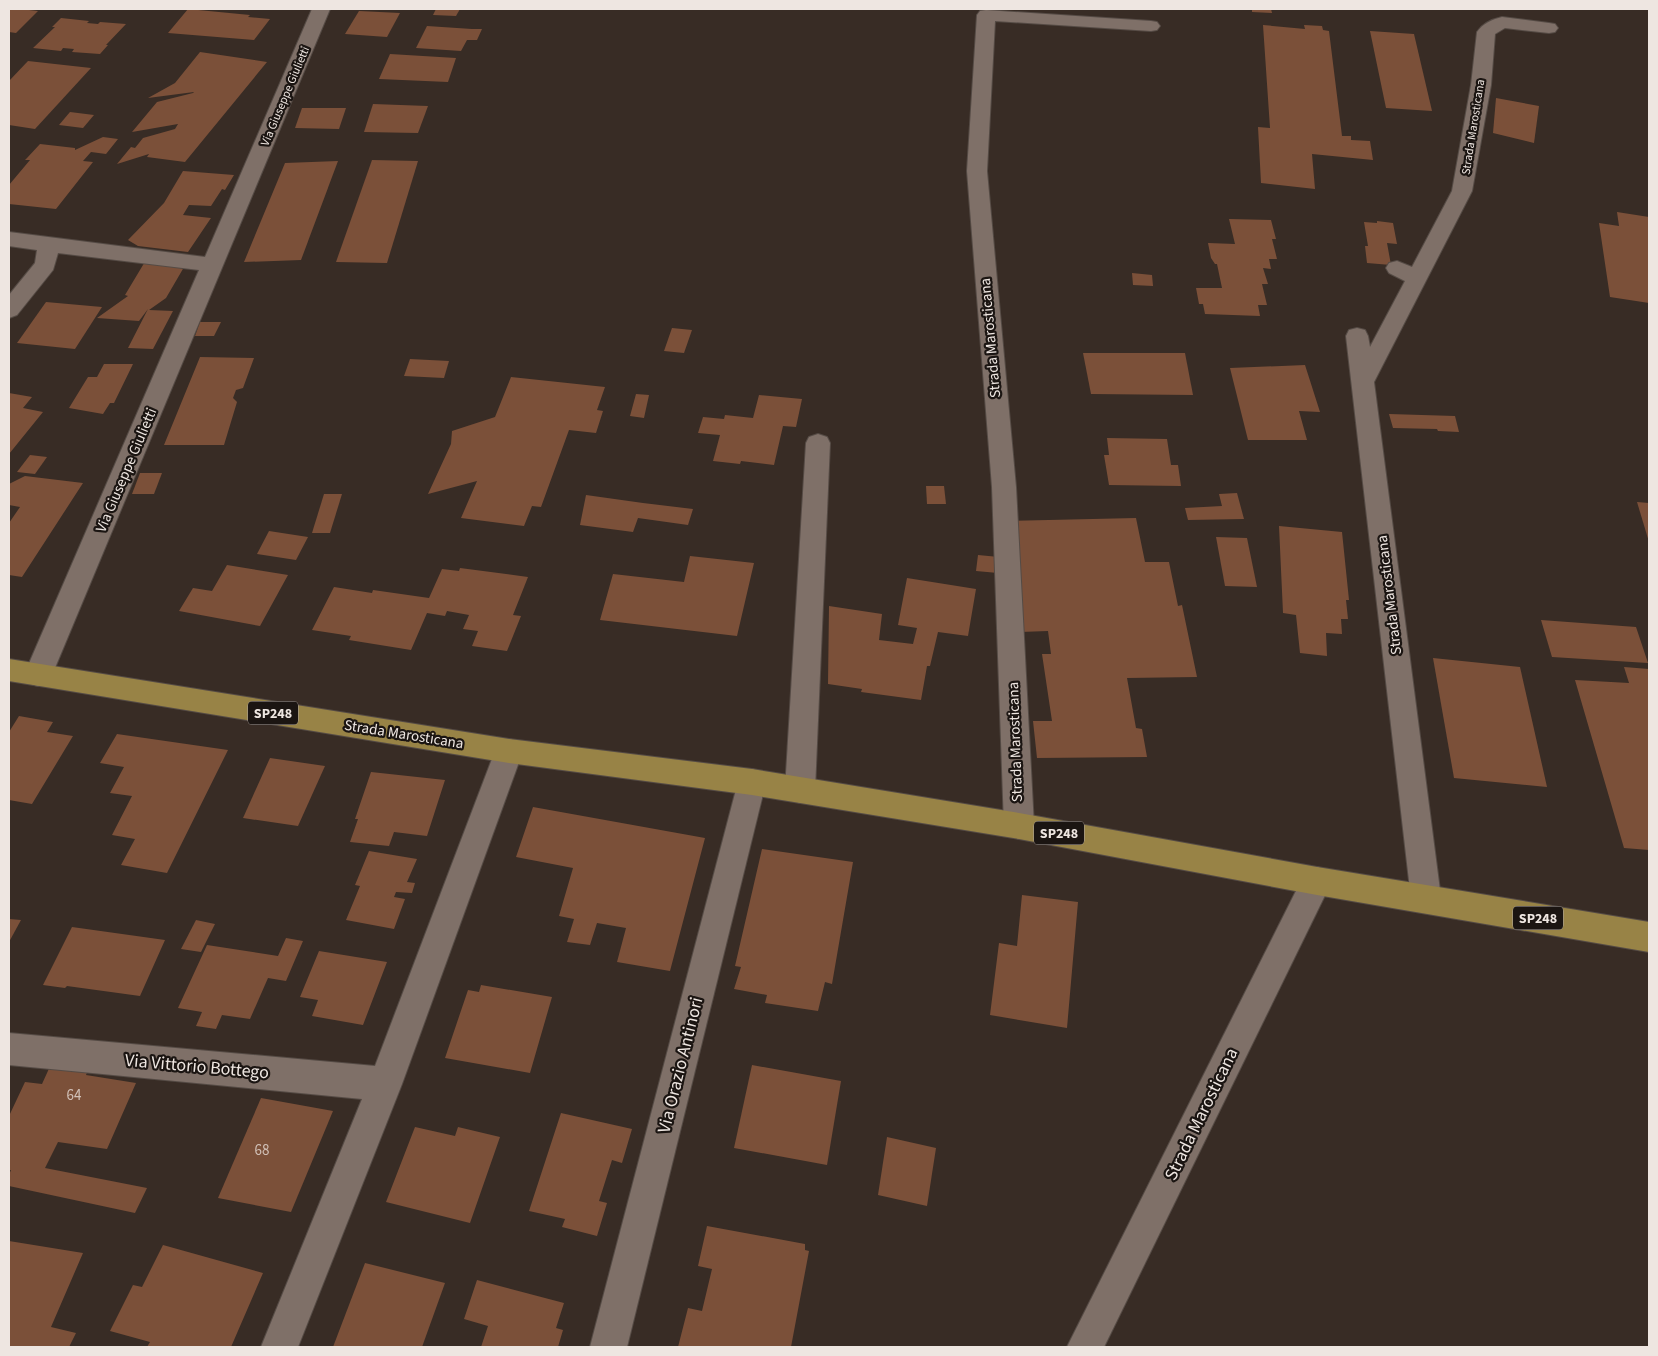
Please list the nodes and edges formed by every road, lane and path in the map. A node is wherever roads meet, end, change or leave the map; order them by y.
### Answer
1 (321, 9) edge
2 (1151, 26) dead end
3 (1549, 28) dead end
4 (9, 239) edge
5 (49, 245) junction
6 (213, 265) junction
7 (1397, 268) dead end
8 (1417, 278) junction
9 (9, 310) edge
10 (1357, 336) dead end
11 (1363, 382) junction
12 (818, 443) dead end
13 (9, 670) edge
14 (38, 675) junction
15 (509, 751) junction
16 (752, 782) junction
17 (800, 790) junction
18 (1019, 826) junction
19 (1317, 881) junction
20 (1426, 898) junction
21 (1649, 937) edge
22 (9, 1049) edge
23 (385, 1084) junction
24 (279, 1347) edge
25 (608, 1347) edge
26 (1085, 1347) edge

1 - 6 street, Via Giuseppe Giulietti
2 - 18 street, Strada Marosticana
3 - 8 street, Strada Marosticana
4 - 5 street
5 - 6 street
5 - 9 street
6 - 14 street, Via Giuseppe Giulietti
7 - 8 street
8 - 11 street, Strada Marosticana
10 - 11 street, Strada Marosticana
11 - 20 street, Strada Marosticana
12 - 17 street
13 - 14 main road, Strada Marosticana / SP248
14 - 15 main road, Strada Marosticana / SP248
15 - 16 main road, Strada Marosticana / SP248
15 - 23 street
16 - 17 main road, Strada Marosticana / SP248
16 - 25 street, Via Orazio Antinori
17 - 18 main road, Strada Marosticana / SP248
18 - 19 main road, Strada Marosticana / SP248
19 - 20 main road, Strada Marosticana / SP248
19 - 26 street, Strada Marosticana
20 - 21 main road, Strada Marosticana / SP248
22 - 23 street, Via Vittorio Bottego
23 - 24 street

